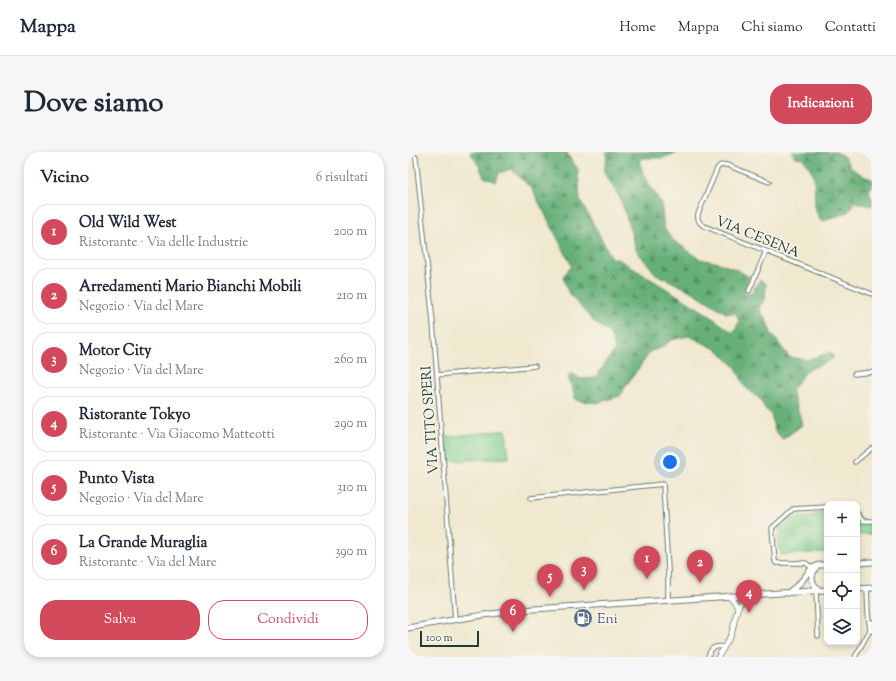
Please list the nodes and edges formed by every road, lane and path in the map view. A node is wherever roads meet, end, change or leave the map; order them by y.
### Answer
1 (408, 154) edge
2 (769, 182) dead end
3 (766, 251) junction
4 (749, 291) dead end
5 (872, 294) edge
6 (534, 366) dead end
7 (872, 372) edge
8 (854, 374) dead end
9 (437, 375) junction
10 (872, 448) edge
11 (855, 462) dead end
12 (530, 498) dead end
13 (824, 507) edge
14 (860, 517) edge
15 (872, 521) edge
16 (872, 562) edge
17 (860, 563) edge
18 (824, 566) edge
19 (815, 567) junction
20 (799, 584) junction
21 (870, 588) edge
22 (860, 589) edge
23 (824, 590) edge
24 (818, 591) junction
25 (796, 592) junction
26 (806, 592) junction
27 (787, 593) junction
28 (728, 596) junction
29 (749, 596) junction
30 (668, 600) junction
31 (737, 607) junction
32 (455, 619) junction
33 (872, 624) edge
34 (408, 628) edge
35 (871, 630) edge
36 (818, 636) dead end
37 (724, 647) junction
38 (703, 657) edge
39 (708, 657) edge
40 (718, 657) edge
41 (855, 657) edge

1 - 9 street, VIA TITO SPERI
2 - 3 street, VIA CESENA
3 - 4 street
3 - 5 street, VIA CESENA
6 - 9 street
7 - 8 street
9 - 32 street, VIA TITO SPERI
10 - 11 street
12 - 30 street
13 - 19 street
14 - 15 street
16 - 17 main road
18 - 19 main road
19 - 20 main road
19 - 24 main road
20 - 25 main road
20 - 26 main road
20 - 27 main road
21 - 22 main road
21 - 35 street
23 - 24 main road
24 - 26 main road
24 - 36 street
25 - 26 main road
25 - 27 main road
27 - 29 main road
28 - 29 main road
28 - 30 main road
28 - 31 street
29 - 31 street
30 - 32 main road
31 - 37 street
32 - 34 main road
33 - 35 street
35 - 41 street
37 - 39 street
37 - 40 street
38 - 39 street

